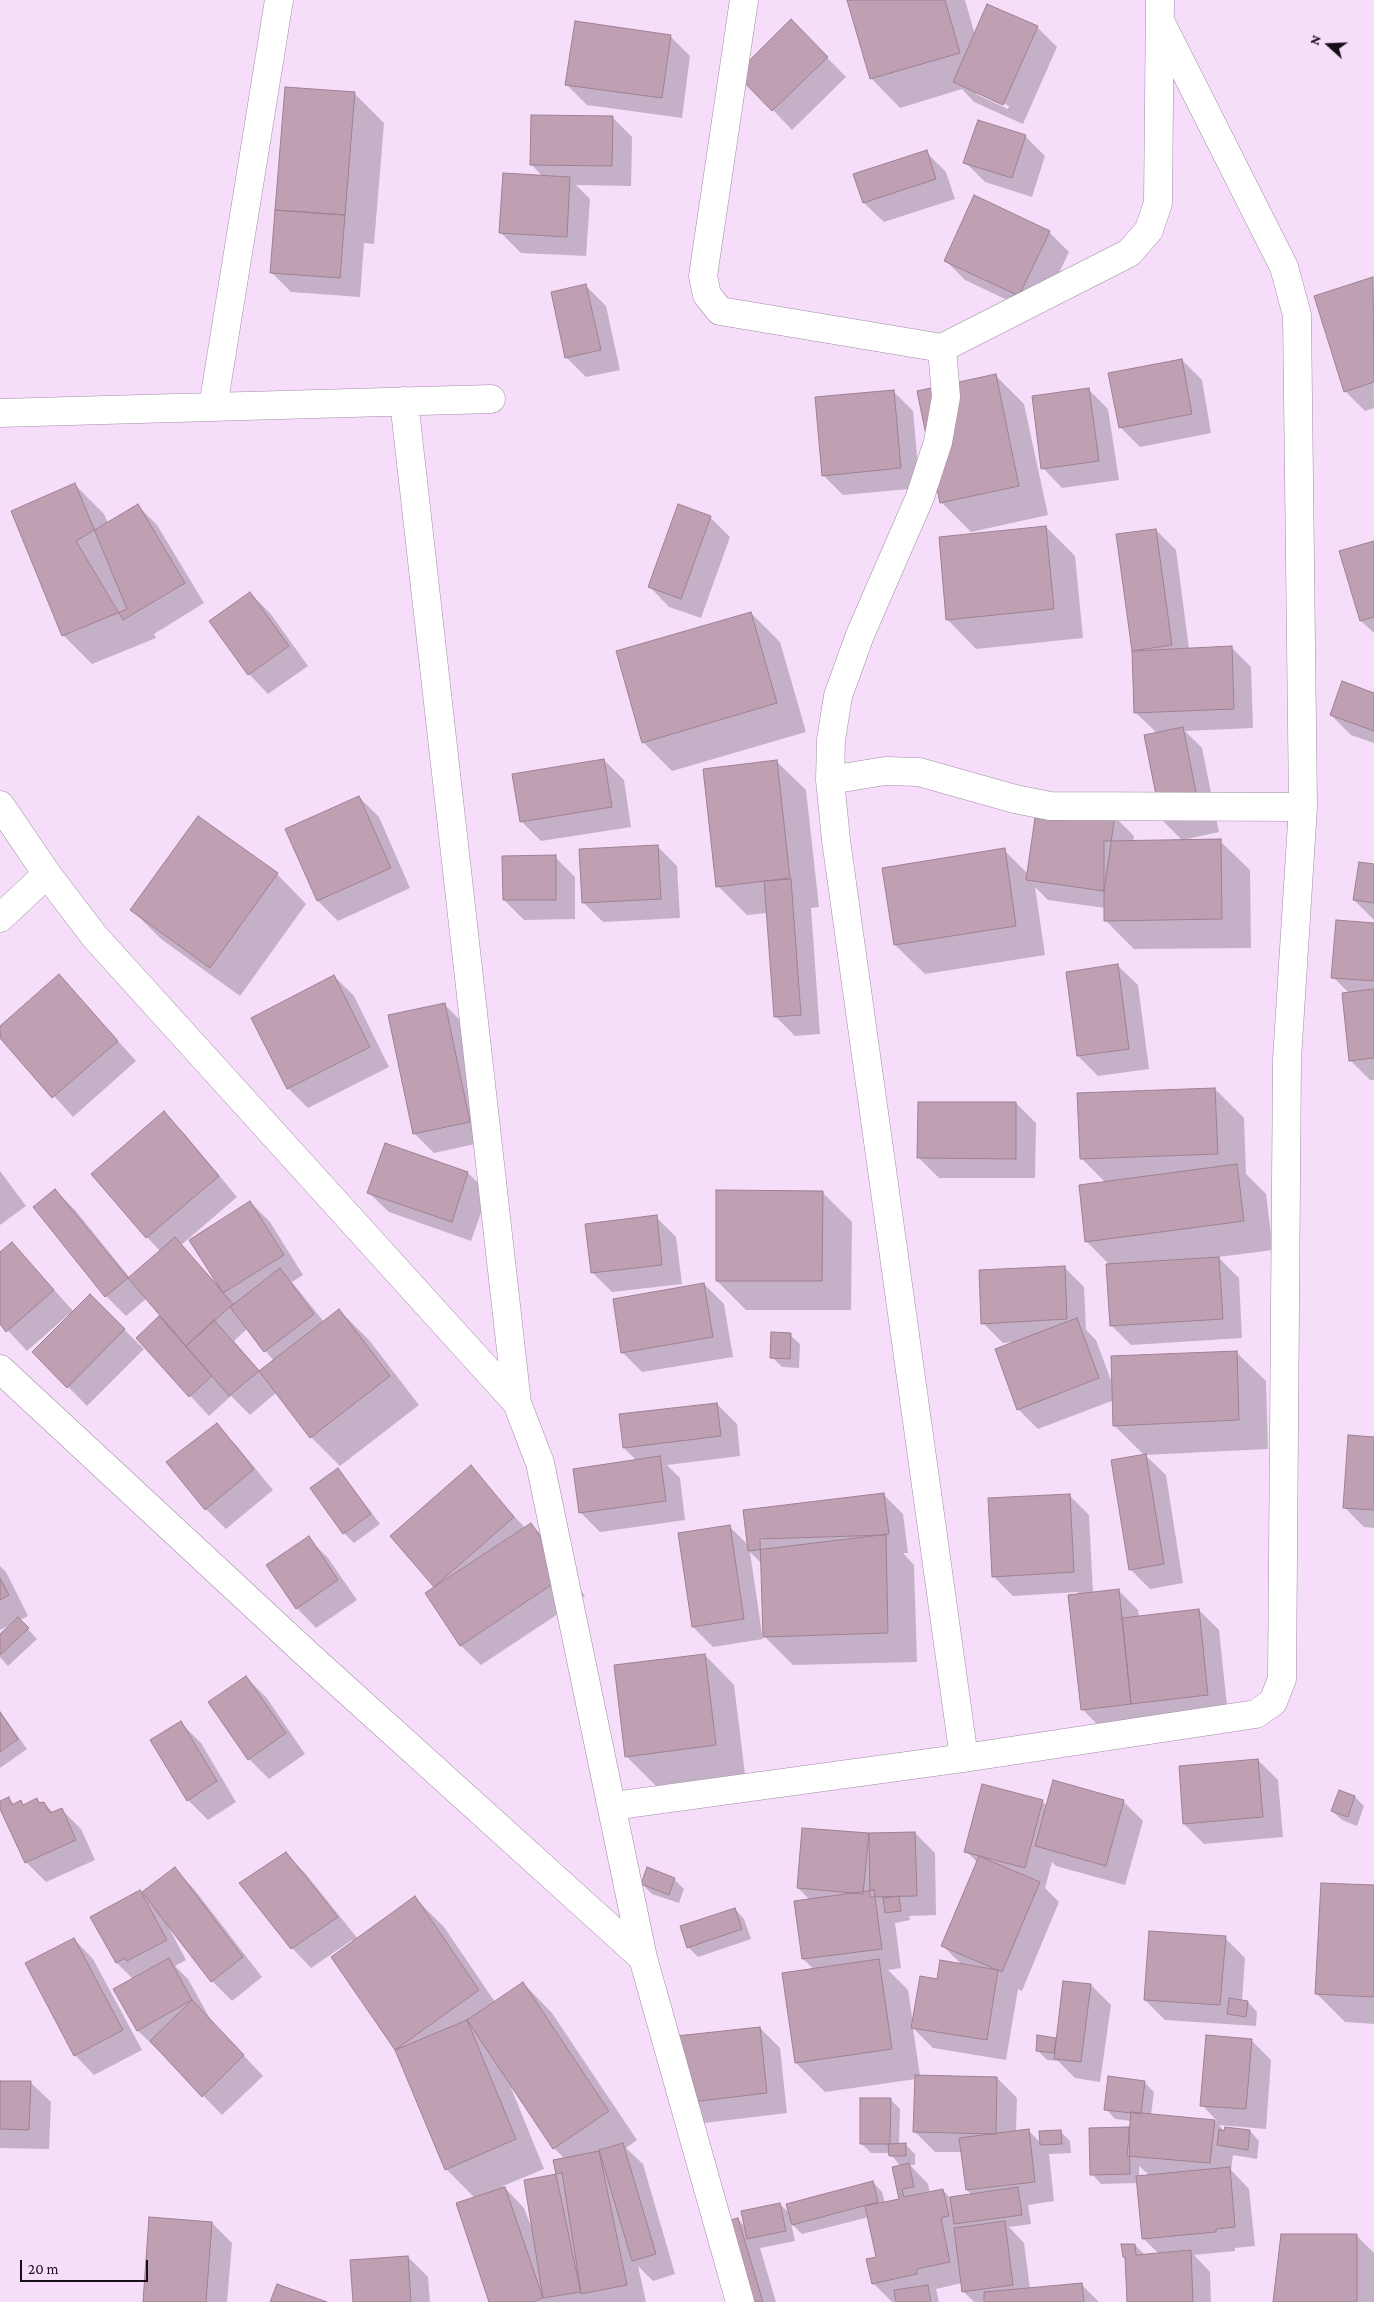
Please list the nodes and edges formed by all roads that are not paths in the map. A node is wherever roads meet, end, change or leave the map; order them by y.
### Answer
1 (278, 0) edge
2 (744, 0) edge
3 (1160, 11) edge
4 (942, 348) junction
5 (491, 399) dead end
6 (404, 402) junction
7 (213, 407) junction
8 (0, 413) edge
9 (830, 780) junction
10 (0, 805) edge
11 (1303, 807) junction
12 (47, 874) junction
13 (0, 918) edge
14 (0, 1369) edge
15 (517, 1403) junction
16 (964, 1758) junction
17 (613, 1806) junction
18 (643, 1958) junction
19 (740, 2302) edge

1 - 7 street
2 - 4 street
3 - 4 street
3 - 11 street
4 - 9 street
5 - 6 street
6 - 7 street
6 - 15 street
7 - 8 street
9 - 11 street
9 - 16 street
10 - 12 street
11 - 16 street
12 - 13 street
12 - 15 street
14 - 18 street
15 - 17 street
16 - 17 street
17 - 18 street
18 - 19 street

